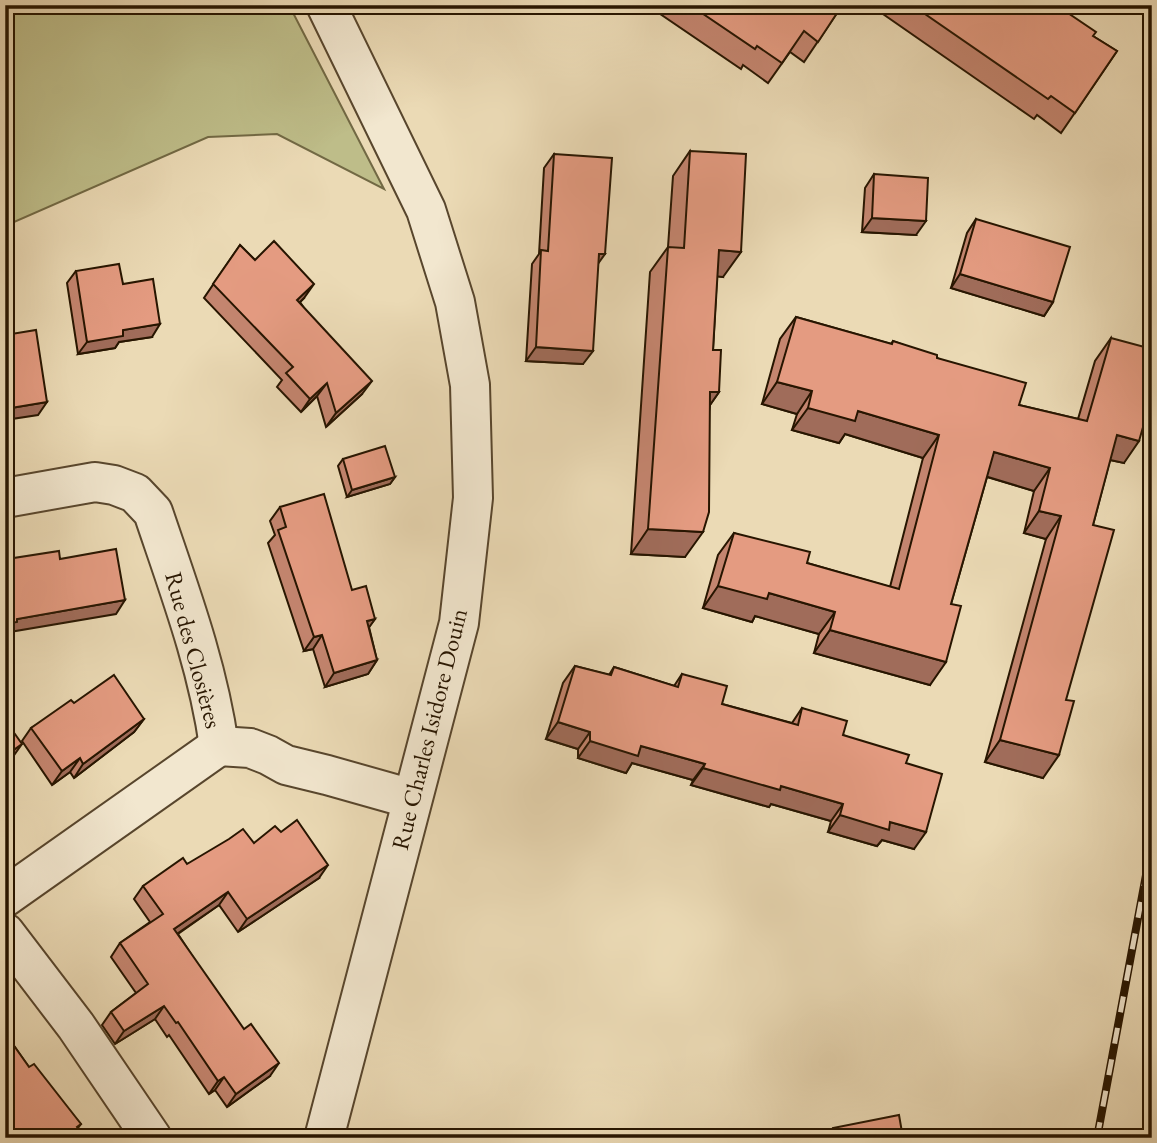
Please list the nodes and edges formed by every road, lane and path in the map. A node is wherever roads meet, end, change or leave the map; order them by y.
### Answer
1 (327, 5) edge
2 (5, 498) edge
3 (219, 746) junction
4 (412, 799) junction
5 (5, 897) edge
6 (5, 933) edge
7 (152, 1138) edge
8 (324, 1138) edge

1 - 4 street, Rue Charles Isidore Douin
2 - 3 street, Rue des Closières
3 - 4 street, Rue des Closières
3 - 5 street
4 - 8 street, Rue Charles Isidore Douin
6 - 7 street

